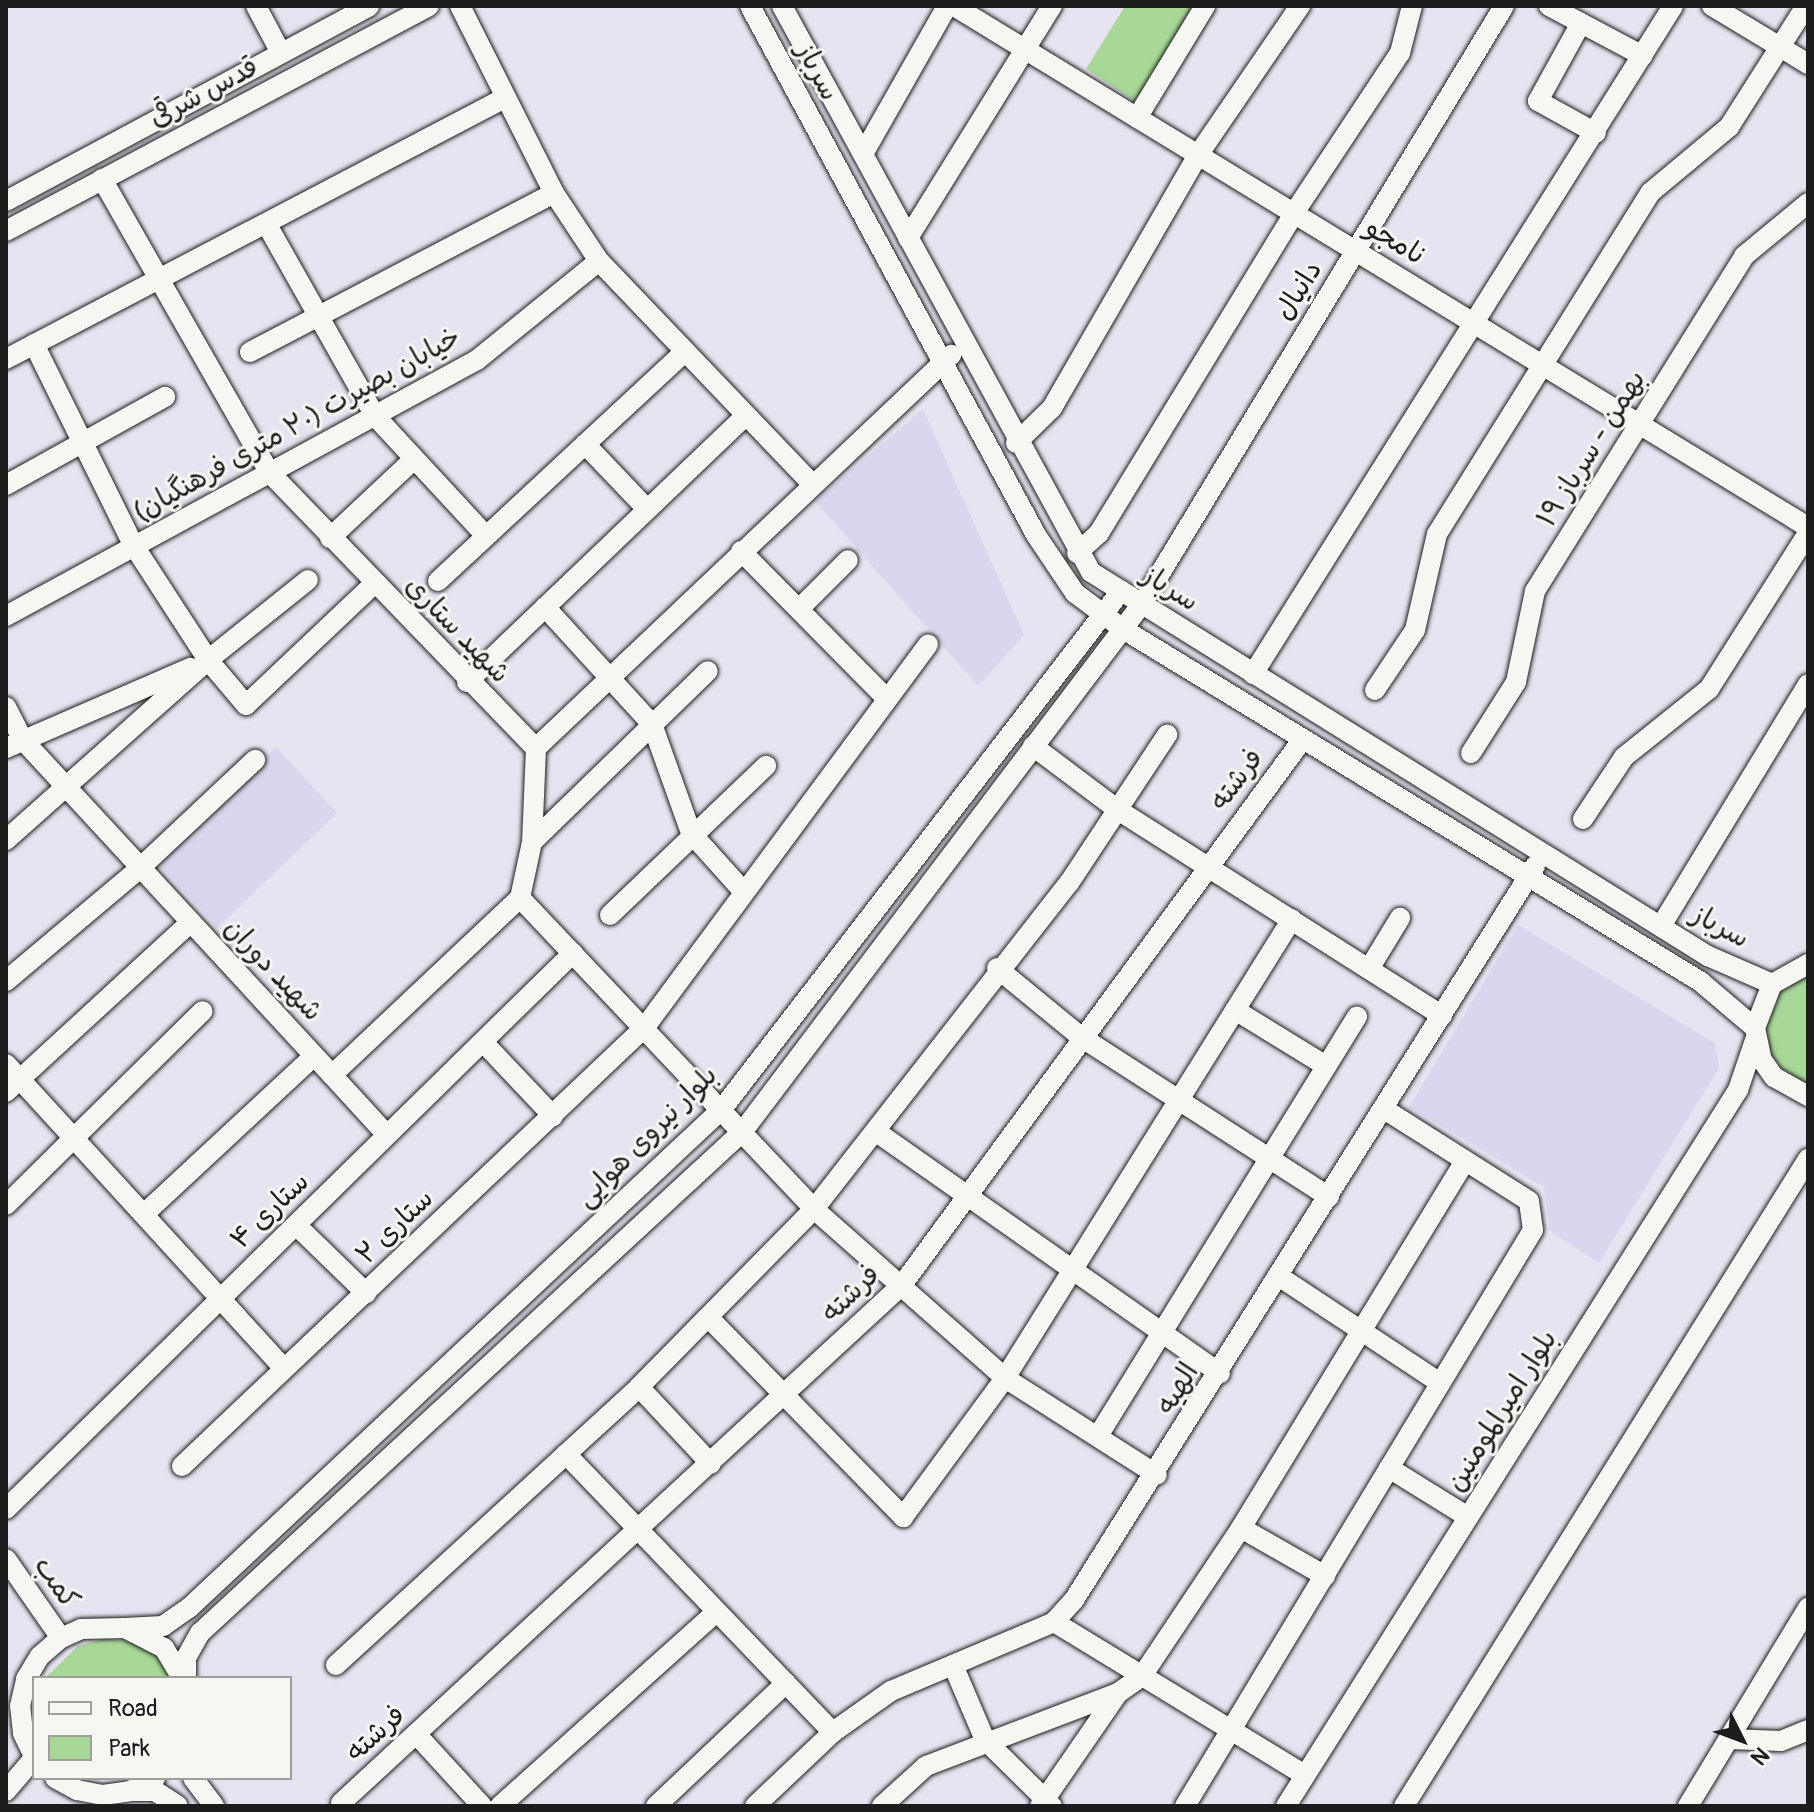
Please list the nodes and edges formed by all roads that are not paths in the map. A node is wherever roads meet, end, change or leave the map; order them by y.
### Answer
1 (256, 6) edge
2 (369, 6) edge
3 (429, 6) edge
4 (460, 6) edge
5 (750, 6) edge
6 (782, 6) edge
7 (792, 6) edge
8 (947, 6) edge
9 (954, 6) edge
10 (1052, 6) edge
11 (1205, 6) edge
12 (1300, 6) edge
13 (1412, 6) edge
14 (1504, 6) edge
15 (1549, 6) edge
16 (1673, 6) edge
17 (1712, 6) edge
18 (1806, 6) edge
19 (1581, 23) junction
20 (803, 43) junction
21 (1780, 47) junction
22 (1026, 50) junction
23 (281, 53) junction
24 (1643, 56) junction
25 (1808, 64) edge
26 (503, 99) junction
27 (1137, 118) junction
28 (152, 122) junction
29 (1596, 133) junction
30 (163, 147) junction
31 (863, 154) junction
32 (1198, 155) junction
33 (102, 179) junction
34 (554, 193) junction
35 (6, 201) edge
36 (1808, 203) edge
37 (1294, 213) junction
38 (267, 225) junction
39 (6, 231) edge
40 (908, 238) junction
41 (1356, 251) junction
42 (599, 261) junction
43 (158, 279) junction
44 (319, 317) junction
45 (1476, 324) junction
46 (34, 344) junction
47 (966, 348) junction
48 (250, 352) dead end
49 (682, 354) junction
50 (6, 359) edge
51 (942, 359) junction
52 (1544, 366) junction
53 (165, 397) dead end
54 (375, 416) junction
55 (744, 417) junction
56 (1642, 425) junction
57 (83, 443) junction
58 (1016, 443) junction
59 (585, 444) junction
60 (413, 460) junction
61 (270, 473) junction
62 (812, 484) junction
63 (6, 485) edge
64 (647, 509) junction
65 (1808, 527) edge
66 (1808, 533) edge
67 (486, 536) junction
68 (330, 538) junction
69 (134, 546) junction
70 (741, 551) junction
71 (1077, 553) junction
72 (848, 560) dead end
73 (308, 580) dead end
74 (438, 581) dead end
75 (374, 584) junction
76 (1121, 591) junction
77 (1141, 605) junction
78 (545, 607) junction
79 (799, 609) junction
80 (6, 616) edge
81 (1103, 616) junction
82 (1123, 629) junction
83 (928, 644) dead end
84 (208, 660) junction
85 (708, 671) dead end
86 (1253, 674) junction
87 (610, 677) junction
88 (467, 682) junction
89 (1808, 684) edge
90 (1375, 690) dead end
91 (887, 699) junction
92 (6, 707) edge
93 (652, 724) junction
94 (1167, 735) dead end
95 (1303, 739) junction
96 (14, 744) edge
97 (1033, 746) junction
98 (536, 748) junction
99 (1471, 753) dead end
100 (255, 760) dead end
101 (766, 766) dead end
102 (65, 786) junction
103 (1118, 810) junction
104 (1583, 819) dead end
105 (691, 833) junction
106 (6, 840) edge
107 (532, 842) junction
108 (1544, 852) junction
109 (1208, 866) junction
110 (140, 868) junction
111 (1529, 877) junction
112 (744, 892) junction
113 (520, 898) junction
114 (875, 906) junction
115 (610, 915) dead end
116 (1400, 918) dead end
117 (1292, 919) junction
118 (191, 922) junction
119 (898, 922) junction
120 (1661, 926) junction
121 (573, 953) junction
122 (1805, 961) edge
123 (997, 968) junction
124 (1369, 969) junction
125 (6, 981) edge
126 (1772, 984) junction
127 (1235, 1010) junction
128 (203, 1011) dead end
129 (1357, 1016) dead end
130 (1442, 1016) junction
131 (645, 1027) junction
132 (1755, 1034) junction
133 (1081, 1037) junction
134 (483, 1042) junction
135 (314, 1056) junction
136 (1326, 1066) junction
137 (332, 1075) junction
138 (11, 1078) edge
139 (1808, 1096) edge
140 (1179, 1100) junction
141 (722, 1109) junction
142 (1384, 1109) junction
143 (553, 1116) junction
144 (743, 1131) junction
145 (878, 1133) junction
146 (387, 1135) junction
147 (74, 1138) junction
148 (1269, 1159) junction
149 (1808, 1159) edge
150 (1465, 1161) junction
151 (966, 1196) junction
152 (1329, 1197) junction
153 (6, 1205) edge
154 (814, 1209) junction
155 (144, 1214) junction
156 (296, 1225) junction
157 (1071, 1272) junction
158 (1280, 1277) junction
159 (902, 1285) junction
160 (366, 1293) junction
161 (221, 1299) junction
162 (710, 1319) junction
163 (1362, 1330) junction
164 (1162, 1333) junction
165 (284, 1368) junction
166 (1220, 1373) junction
167 (1005, 1378) junction
168 (1440, 1383) junction
169 (639, 1387) junction
170 (784, 1398) junction
171 (1098, 1436) junction
172 (566, 1454) junction
173 (711, 1464) junction
174 (182, 1466) dead end
175 (1389, 1468) junction
176 (1157, 1475) junction
177 (6, 1509) edge
178 (1468, 1517) junction
179 (1241, 1528) junction
180 (638, 1532) junction
181 (6, 1559) edge
182 (1325, 1576) junction
183 (1808, 1608) edge
184 (716, 1612) junction
185 (174, 1619) junction
186 (1054, 1622) junction
187 (125, 1628) junction
188 (61, 1638) junction
189 (190, 1643) junction
190 (336, 1665) dead end
191 (953, 1665) junction
192 (183, 1676) edge
193 (184, 1676) edge
194 (1142, 1676) junction
195 (26, 1679) junction
196 (786, 1683) junction
197 (6, 1693) edge
198 (1118, 1693) junction
199 (1808, 1730) edge
200 (833, 1732) junction
201 (1232, 1732) junction
202 (417, 1735) junction
203 (1729, 1739) junction
204 (985, 1740) junction
205 (32, 1753) edge
206 (32, 1759) edge
207 (1305, 1775) junction
208 (60, 1780) edge
209 (151, 1780) edge
210 (194, 1780) edge
211 (6, 1791) edge
212 (130, 1791) junction
213 (341, 1803) dead end
214 (1046, 1804) edge
215 (178, 1806) edge
216 (214, 1806) edge
217 (482, 1806) edge
218 (500, 1806) edge
219 (656, 1806) edge
220 (755, 1806) edge
221 (882, 1806) edge
222 (1185, 1806) edge
223 (1286, 1806) edge
224 (1404, 1806) edge
225 (1688, 1806) edge

1 - 23 street
2 - 23 street
3 - 30 street, قدس شرقی
4 - 26 street
5 - 51 street, سرباز
6 - 20 street, سرباز
7 - 20 street
8 - 31 street
9 - 22 street, نامجو
10 - 22 street
11 - 27 street
12 - 32 street
13 - 37 street
14 - 41 street, دانیال
15 - 19 street
16 - 24 street
17 - 21 street
18 - 21 street
19 - 24 street
19 - 29 street
20 - 31 street, سرباز
21 - 25 street
21 - 52 street
22 - 27 street, نامجو
22 - 40 street
23 - 28 street
24 - 29 street
26 - 34 street
26 - 38 street
27 - 32 street, نامجو
28 - 30 street
28 - 35 street
29 - 45 street
30 - 33 street, قدس شرقی
31 - 40 street, سرباز
32 - 37 street, نامجو
32 - 58 street
33 - 39 street, قدس شرقی
33 - 43 street, شهید ستاری
34 - 42 street
34 - 44 street
36 - 56 street, بهمن - سرباز ۱۹
37 - 41 street, نامجو
37 - 71 street
38 - 43 street
38 - 44 street
40 - 47 street, سرباز
41 - 45 street, نامجو
41 - 77 street, دانیال
42 - 49 street
42 - 54 street, خیابان بصیرت (۲۰ متری فرهنگیان)
43 - 46 street
43 - 61 street, شهید ستاری
44 - 48 street
44 - 54 street
45 - 52 street, نامجو
45 - 86 street
46 - 50 street
46 - 57 street
47 - 51 street
47 - 58 street, سرباز
49 - 55 street
49 - 59 street
51 - 62 street
51 - 81 street, سرباز
52 - 56 street, نامجو
52 - 90 street
53 - 57 street
54 - 60 street
54 - 61 street, خیابان بصیرت (۲۰ متری فرهنگیان)
55 - 62 street
55 - 64 street
56 - 65 street, نامجو
56 - 99 street, بهمن - سرباز ۱۹
57 - 63 street
57 - 69 street
58 - 71 street, سرباز
59 - 64 street
59 - 67 street
60 - 67 street
60 - 68 street
61 - 68 street, شهید ستاری
61 - 69 street, خیابان بصیرت (۲۰ متری فرهنگیان)
62 - 70 street
64 - 78 street
66 - 104 street
67 - 74 street
68 - 75 street, شهید ستاری
69 - 80 street, خیابان بصیرت (۲۰ متری فرهنگیان)
69 - 84 street
70 - 79 street
70 - 87 street
71 - 76 street, سرباز
72 - 79 street
73 - 84 street
75 - 84 street
75 - 88 street, شهید ستاری
76 - 77 street, سرباز
76 - 81 street, بلوار نیروی هوایی
77 - 82 street, دانیال
77 - 86 street, سرباز
78 - 87 street
78 - 88 street
79 - 91 street
81 - 82 street, سرباز
81 - 114 street, بلوار نیروی هوایی
82 - 95 street, سرباز
82 - 97 street, بلوار نیروی هوایی
83 - 91 street, ستاری ۲
84 - 96 street
84 - 102 street
85 - 93 street
86 - 108 street, سرباز
87 - 93 street
87 - 98 street
88 - 98 street, شهید ستاری
89 - 120 street
91 - 112 street, ستاری ۲
92 - 96 street, شهید دوران
93 - 105 street
93 - 107 street
94 - 103 street
95 - 109 street, فرشته
95 - 111 street, سرباز
96 - 102 street, شهید دوران
97 - 103 street
97 - 119 street, بلوار نیروی هوایی
98 - 107 street
100 - 110 street
101 - 105 street
102 - 106 street
102 - 110 street, شهید دوران
103 - 109 street
103 - 123 street
105 - 112 street
105 - 115 street
107 - 113 street
108 - 111 street, الهیه
108 - 120 street, سرباز
109 - 117 street
109 - 133 street, فرشته
110 - 118 street, شهید دوران
110 - 125 street
111 - 130 street, الهیه
111 - 132 street, سرباز
112 - 131 street, ستاری ۲
113 - 121 street
113 - 137 street
114 - 119 street
114 - 141 street, بلوار نیروی هوایی
116 - 124 street
117 - 124 street
117 - 127 street
118 - 135 street, شهید دوران
118 - 138 street
119 - 144 street, بلوار نیروی هوایی
120 - 126 street, سرباز
121 - 131 street
121 - 134 street, ستاری ۴
122 - 126 street
123 - 133 street
123 - 145 street
124 - 130 street
126 - 132 street, بلوار امیرالمومنین
127 - 136 street
127 - 140 street
128 - 147 street
129 - 136 street
130 - 142 street, الهیه
131 - 141 street
131 - 143 street, ستاری ۲
132 - 139 street
132 - 178 street, بلوار امیرالمومنین
133 - 140 street
133 - 151 street, فرشته
134 - 143 street
134 - 146 street, ستاری ۴
135 - 137 street, شهید دوران
135 - 155 street
136 - 148 street
137 - 146 street, شهید دوران
138 - 147 street
140 - 148 street
140 - 157 street
141 - 144 street
141 - 185 street, بلوار نیروی هوایی
142 - 150 street
142 - 152 street, الهیه
143 - 160 street, ستاری ۲
144 - 154 street
144 - 189 street, بلوار نیروی هوایی
145 - 151 street
145 - 154 street
146 - 156 street, ستاری ۴
147 - 153 street
147 - 155 street
148 - 152 street
148 - 164 street
149 - 224 street
150 - 163 street
150 - 168 street
151 - 157 street
151 - 159 street, فرشته
152 - 158 street, الهیه
154 - 159 street
154 - 162 street
155 - 161 street
156 - 160 street
156 - 161 street, ستاری ۴
157 - 164 street
157 - 167 street
158 - 163 street
158 - 166 street, الهیه
159 - 167 street
159 - 170 street, فرشته
160 - 165 street, ستاری ۲
161 - 165 street
161 - 177 street, ستاری ۴
162 - 169 street
162 - 170 street
163 - 168 street
163 - 179 street
164 - 166 street
164 - 171 street
165 - 174 street, ستاری ۲
166 - 176 street, الهیه
167 - 170 street
167 - 171 street
168 - 175 street
169 - 172 street
169 - 173 street
170 - 173 street, فرشته
171 - 176 street
172 - 180 street
172 - 190 street
173 - 180 street, فرشته
175 - 178 street
175 - 182 street
176 - 186 street, الهیه
178 - 207 street, بلوار امیرالمومنین
179 - 182 street
179 - 194 street
180 - 184 street
180 - 202 street, فرشته
181 - 188 street, کمب
182 - 201 street
183 - 203 street
184 - 196 street
184 - 218 street
185 - 187 street, بلوار نیروی هوایی
185 - 189 street
186 - 191 street
186 - 194 street
187 - 188 street, بلوار نیروی هوایی
187 - 192 street
188 - 195 street
189 - 193 street
191 - 200 street
191 - 204 street
194 - 198 street
194 - 201 street
195 - 197 street
195 - 205 street
196 - 200 street
196 - 219 street
198 - 204 street
198 - 214 street
199 - 203 street
200 - 220 street
201 - 207 street
201 - 222 street
202 - 213 street, فرشته
202 - 217 street
203 - 225 street
204 - 214 street
204 - 221 street
206 - 211 street
207 - 223 street, بلوار امیرالمومنین
208 - 212 street
209 - 212 street
210 - 216 street
212 - 215 street

